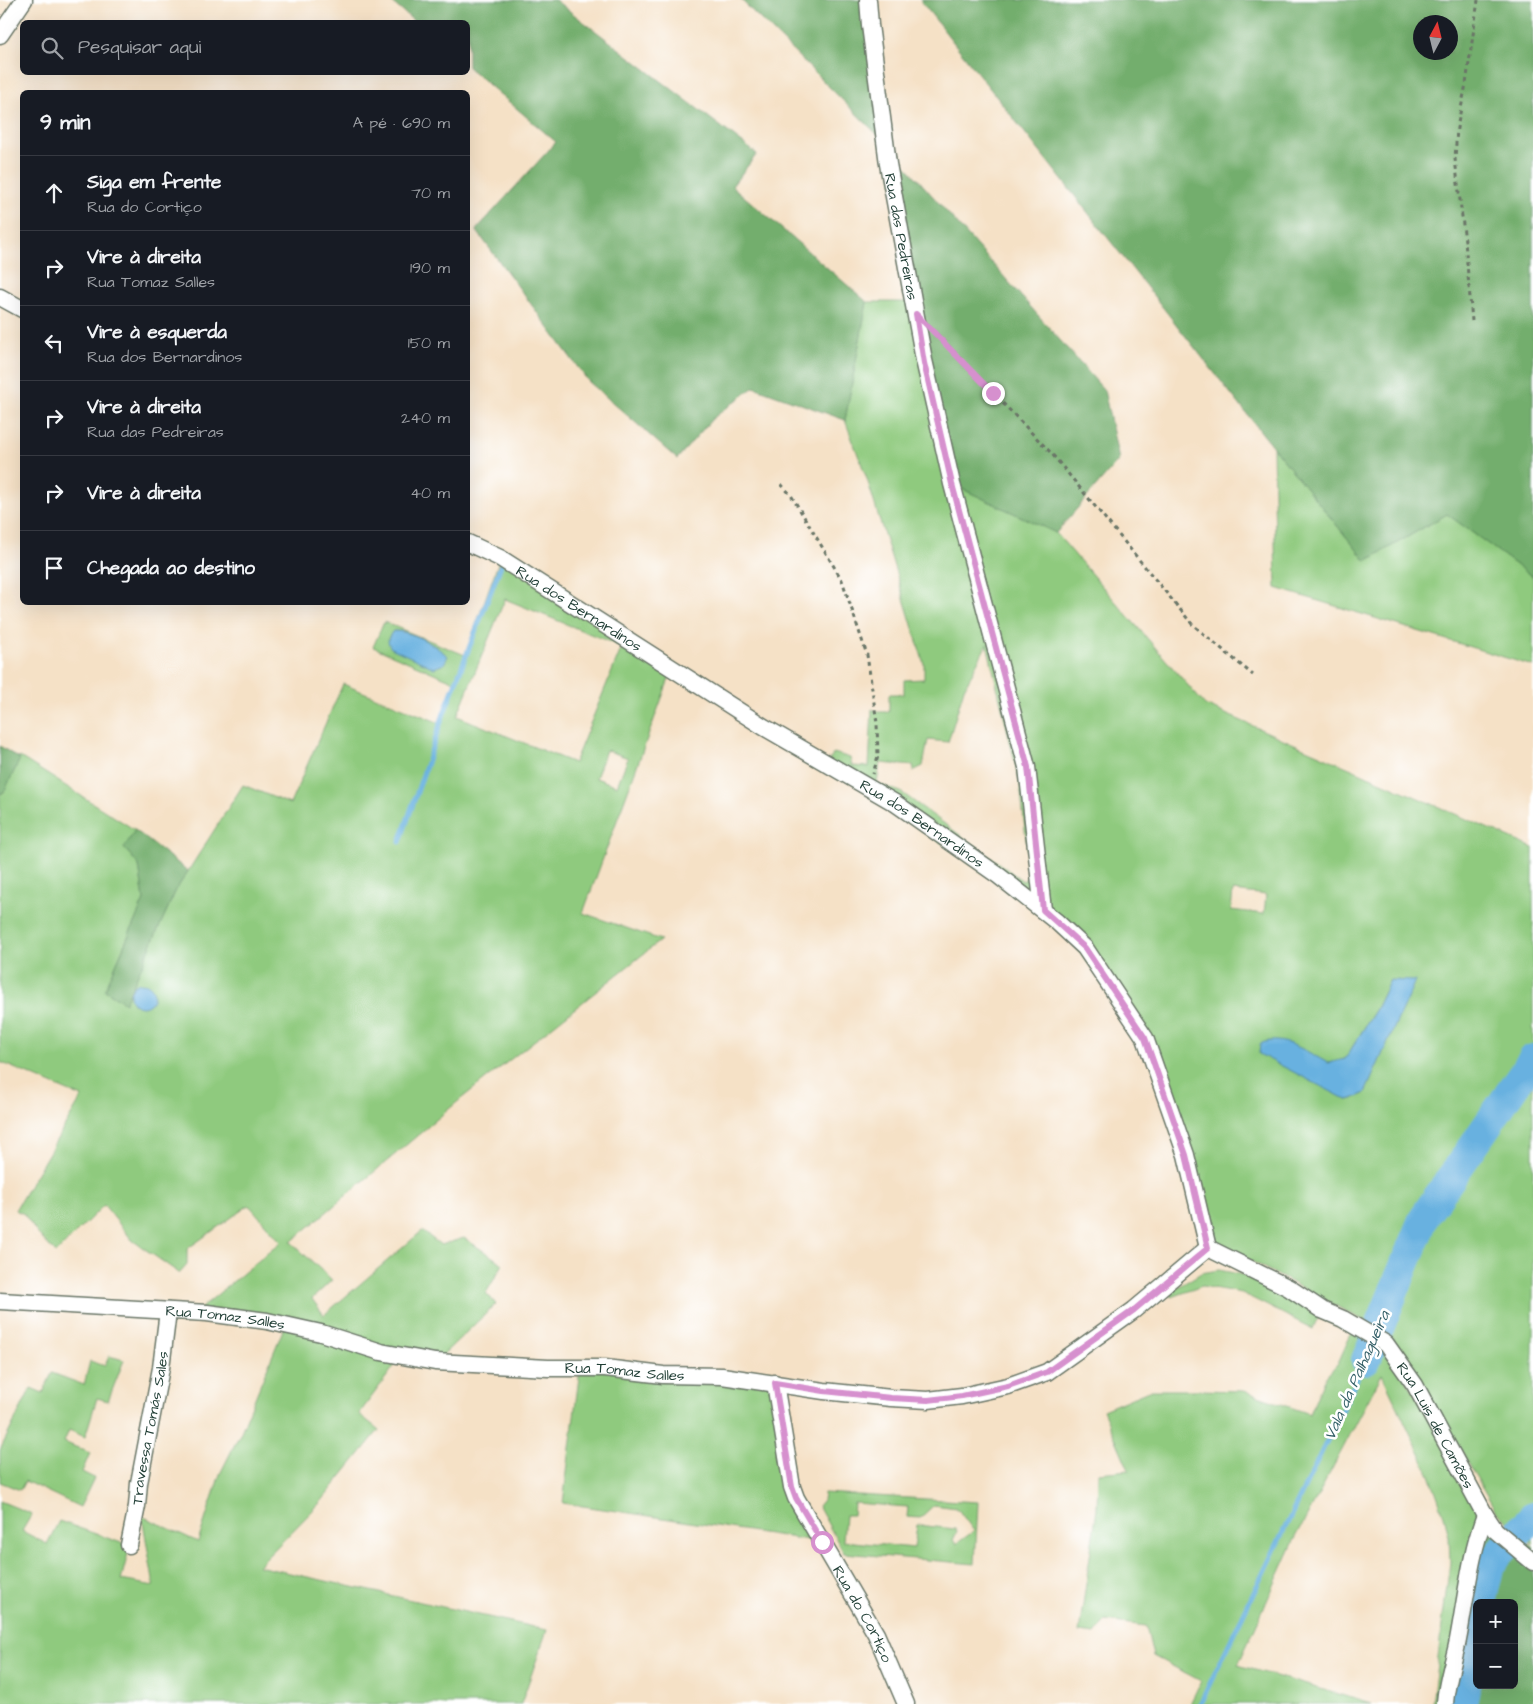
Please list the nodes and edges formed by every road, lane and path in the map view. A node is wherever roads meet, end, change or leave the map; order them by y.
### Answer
1 (24, 0) edge
2 (868, 0) edge
3 (1478, 0) edge
4 (0, 35) edge
5 (0, 297) edge
6 (20, 308) edge
7 (916, 314) junction
8 (1472, 321) dead end
9 (781, 484) dead end
10 (470, 544) edge
11 (1253, 675) dead end
12 (870, 789) junction
13 (1043, 910) junction
14 (1208, 1248) junction
15 (0, 1301) edge
16 (168, 1311) junction
17 (775, 1383) junction
18 (1485, 1514) junction
19 (129, 1544) dead end
20 (1533, 1562) edge
21 (906, 1704) edge
22 (1445, 1704) edge

1 - 4 street
2 - 7 street, Rua das Pedreiras
3 - 8 path
5 - 6 street
7 - 11 path
7 - 13 street, Rua das Pedreiras
9 - 12 path
10 - 12 street, Rua dos Bernardinos
12 - 13 street, Rua dos Bernardinos
13 - 14 street, Rua dos Bernardinos
14 - 17 street, Rua Tomaz Salles
14 - 18 street, Rua Luis de Camões
15 - 16 street, Rua Tomaz Salles
16 - 17 street, Rua Tomaz Salles
16 - 19 street, Travessa Tomás Sales
17 - 21 street, Rua do Cortiço
18 - 20 street, Rua Luis de Camões
18 - 22 street

